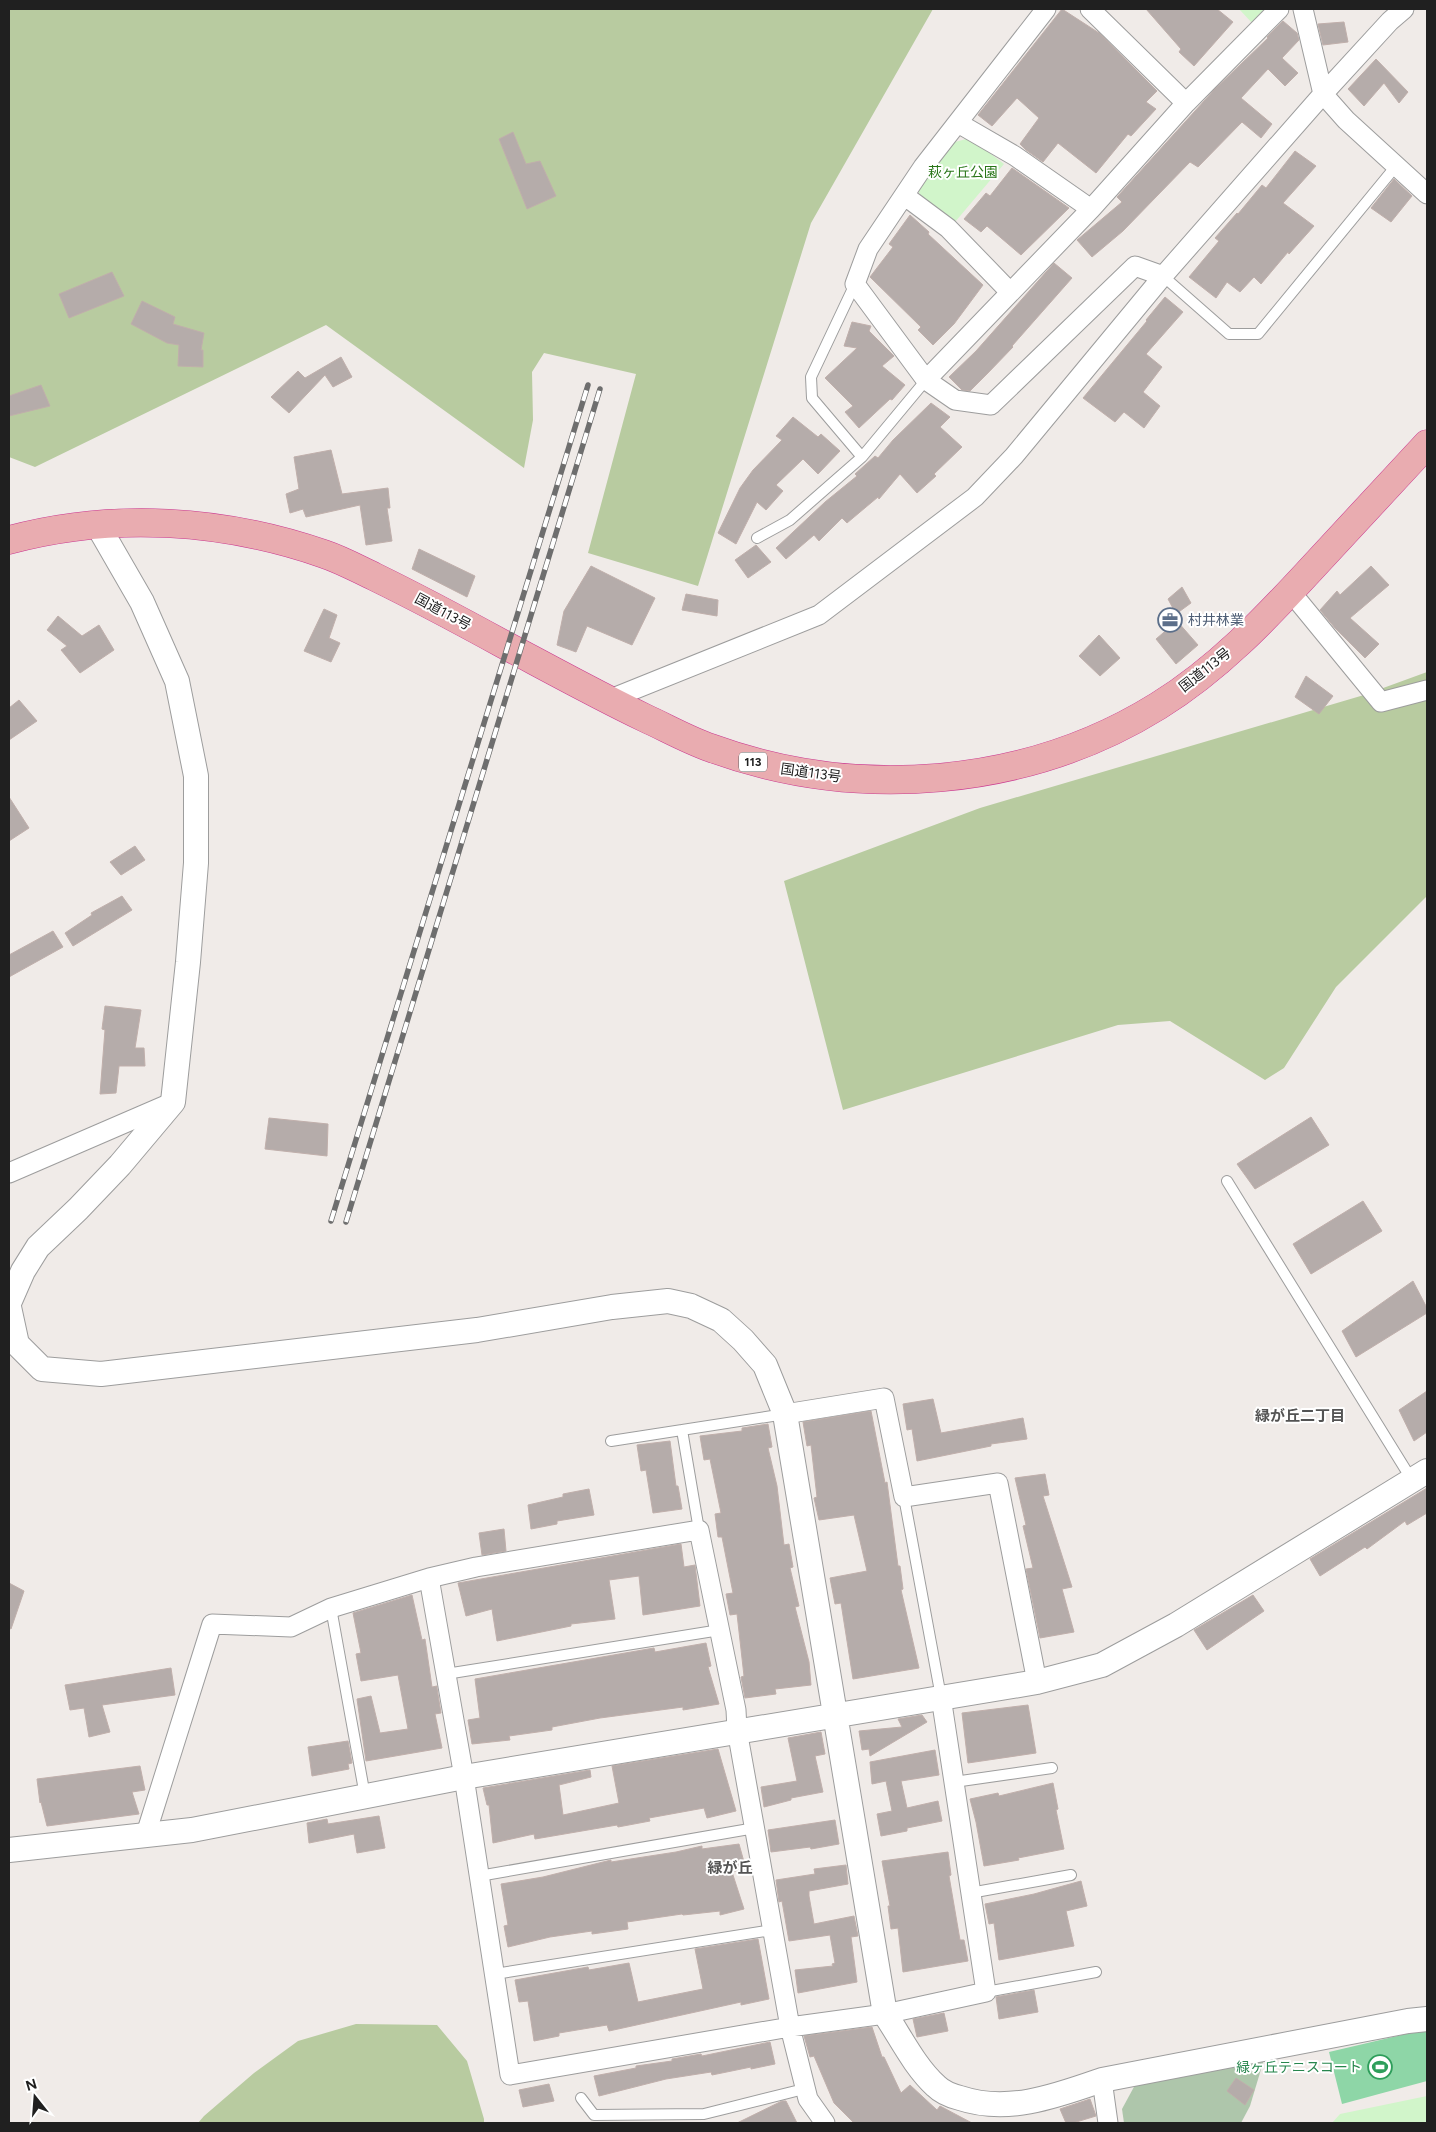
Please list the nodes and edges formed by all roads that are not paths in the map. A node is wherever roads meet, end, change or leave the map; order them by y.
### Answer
1 (1046, 9) edge
2 (1090, 9) edge
3 (1279, 9) edge
4 (1303, 9) edge
5 (1404, 9) edge
6 (1323, 94) junction
7 (1186, 103) junction
8 (958, 123) junction
9 (1396, 166) junction
10 (1427, 194) edge
11 (905, 196) junction
12 (1091, 209) junction
13 (1163, 276) junction
14 (855, 284) junction
15 (1010, 292) junction
16 (926, 380) junction
17 (1427, 444) edge
18 (862, 457) junction
19 (97, 524) junction
20 (757, 538) dead end
21 (9, 540) edge
22 (1290, 592) junction
23 (1427, 690) edge
24 (608, 700) junction
25 (173, 1102) junction
26 (9, 1173) edge
27 (1227, 1181) dead end
28 (9, 1303) edge
29 (9, 1307) edge
30 (785, 1414) junction
31 (682, 1430) junction
32 (611, 1441) dead end
33 (1420, 1476) edge
34 (904, 1497) junction
35 (699, 1530) junction
36 (429, 1578) junction
37 (331, 1608) junction
38 (720, 1630) junction
39 (446, 1674) junction
40 (1037, 1682) junction
41 (941, 1697) junction
42 (834, 1714) junction
43 (737, 1730) junction
44 (1052, 1768) dead end
45 (464, 1777) junction
46 (954, 1782) junction
47 (365, 1796) junction
48 (755, 1828) junction
49 (145, 1837) junction
50 (9, 1850) edge
51 (1071, 1875) dead end
52 (479, 1876) junction
53 (970, 1892) junction
54 (772, 1930) junction
55 (1096, 1972) dead end
56 (495, 1974) junction
57 (986, 1992) junction
58 (885, 2014) junction
59 (1427, 2019) edge
60 (790, 2027) junction
61 (1102, 2080) junction
62 (804, 2089) junction
63 (581, 2098) dead end
64 (825, 2123) edge
65 (1108, 2123) edge

1 - 8 street
2 - 7 street
3 - 7 street
4 - 6 street
5 - 6 street
6 - 9 street
6 - 13 street
7 - 12 street
8 - 11 street
8 - 12 street
9 - 10 street
9 - 13 lane
11 - 14 street
11 - 15 street
12 - 15 street
13 - 16 street
13 - 24 street
14 - 16 street
14 - 18 lane
15 - 16 street
16 - 18 lane
17 - 22 highway, 国道113号 / 113
18 - 20 lane
19 - 21 highway, 国道113号 / 113
19 - 24 highway, 国道113号 / 113
19 - 25 street
22 - 23 street
22 - 24 highway, 国道113号 / 113
25 - 26 street
25 - 28 street
27 - 33 lane
29 - 30 street
30 - 31 lane
30 - 34 street
30 - 42 street
31 - 32 lane
31 - 35 lane
33 - 40 street
34 - 40 street
34 - 41 lane
35 - 36 street
35 - 38 street
36 - 37 street
36 - 39 street
37 - 47 lane
37 - 49 street
38 - 39 lane
38 - 43 street
39 - 45 street
40 - 41 street
41 - 42 street
41 - 46 street
42 - 43 street
42 - 58 street
43 - 45 street
43 - 48 street
44 - 46 lane
45 - 47 street
45 - 52 street
46 - 53 street
47 - 49 street
48 - 52 lane
48 - 54 street
49 - 50 street
51 - 53 lane
52 - 56 street
53 - 57 street
54 - 56 lane
54 - 60 street
55 - 57 lane
56 - 60 street
57 - 58 street
58 - 60 street
58 - 61 street
59 - 61 street
60 - 62 street
61 - 65 street
62 - 63 lane
62 - 64 street

